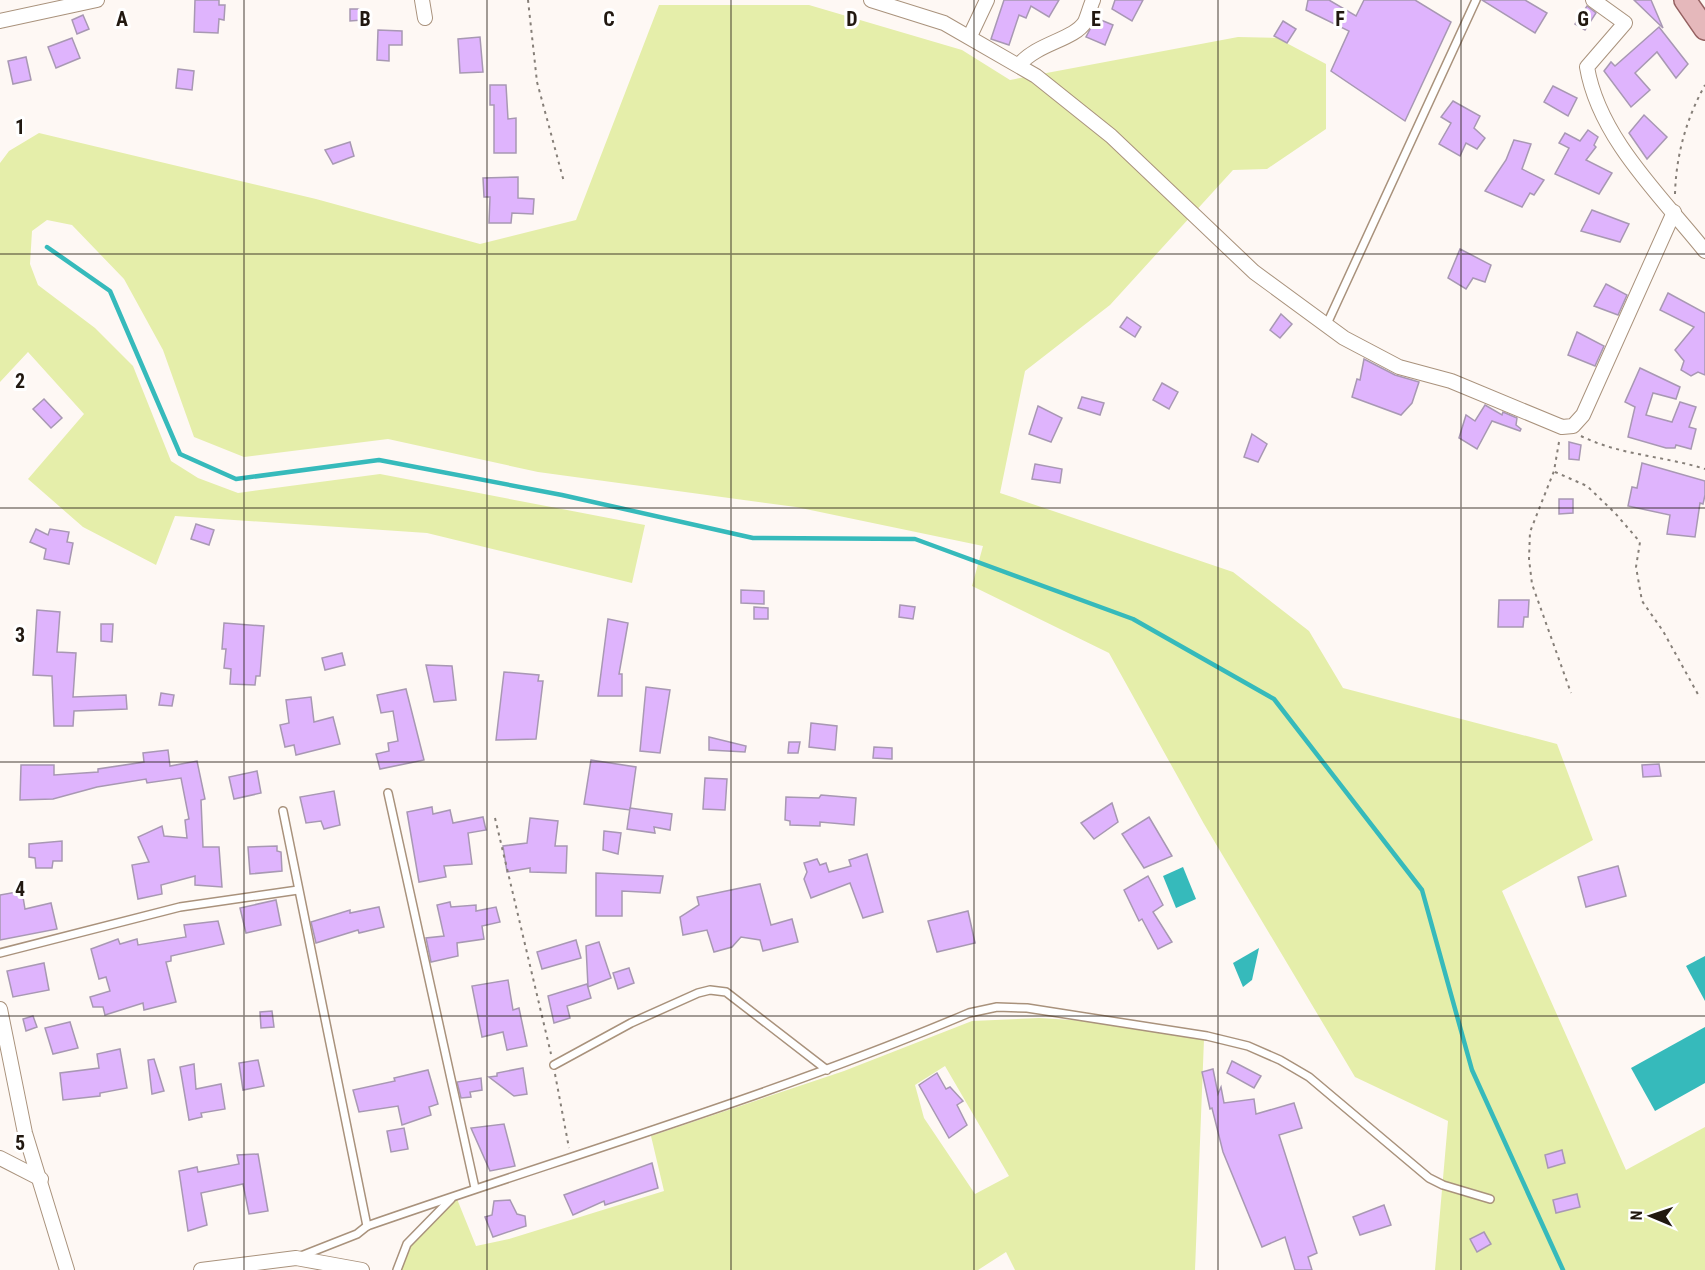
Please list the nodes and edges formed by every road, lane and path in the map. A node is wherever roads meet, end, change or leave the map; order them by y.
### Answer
1 (97, 0) edge
2 (422, 0) edge
3 (528, 0) edge
4 (871, 0) edge
5 (987, 0) edge
6 (1093, 0) edge
7 (1476, 0) edge
8 (1593, 0) edge
9 (1685, 0) edge
10 (425, 18) dead end
11 (0, 21) edge
12 (1705, 29) edge
13 (970, 36) junction
14 (1019, 65) junction
15 (1705, 85) edge
16 (564, 182) dead end
17 (1674, 212) junction
18 (1705, 251) edge
19 (1326, 326) junction
20 (1562, 427) junction
21 (1705, 469) edge
22 (1554, 471) junction
23 (1571, 693) dead end
24 (1700, 698) dead end
25 (388, 793) dead end
26 (282, 811) dead end
27 (495, 818) dead end
28 (298, 890) junction
29 (0, 953) edge
30 (0, 1009) edge
31 (554, 1065) junction
32 (827, 1070) junction
33 (571, 1157) junction
34 (0, 1158) edge
35 (41, 1179) junction
36 (475, 1188) junction
37 (454, 1196) junction
38 (1490, 1199) dead end
39 (367, 1226) junction
40 (296, 1257) junction
41 (68, 1270) edge
42 (202, 1270) edge
43 (362, 1270) edge
44 (397, 1270) edge

1 - 11 street
2 - 10 street
3 - 16 path
4 - 13 street
5 - 13 street
6 - 14 street
7 - 19 lane
8 - 17 street
9 - 12 main road
13 - 14 street
14 - 19 street
15 - 17 path
17 - 18 street
17 - 20 street
19 - 20 street
20 - 21 path
20 - 22 path
22 - 23 path
22 - 24 path
25 - 36 lane
26 - 28 lane
27 - 31 path
28 - 29 lane
28 - 39 lane
30 - 35 street
31 - 32 lane
31 - 33 path
32 - 33 lane
32 - 38 lane
33 - 36 lane
34 - 35 street
35 - 41 street
36 - 37 lane
37 - 39 lane
37 - 44 lane
39 - 40 lane
40 - 42 street
40 - 43 street

